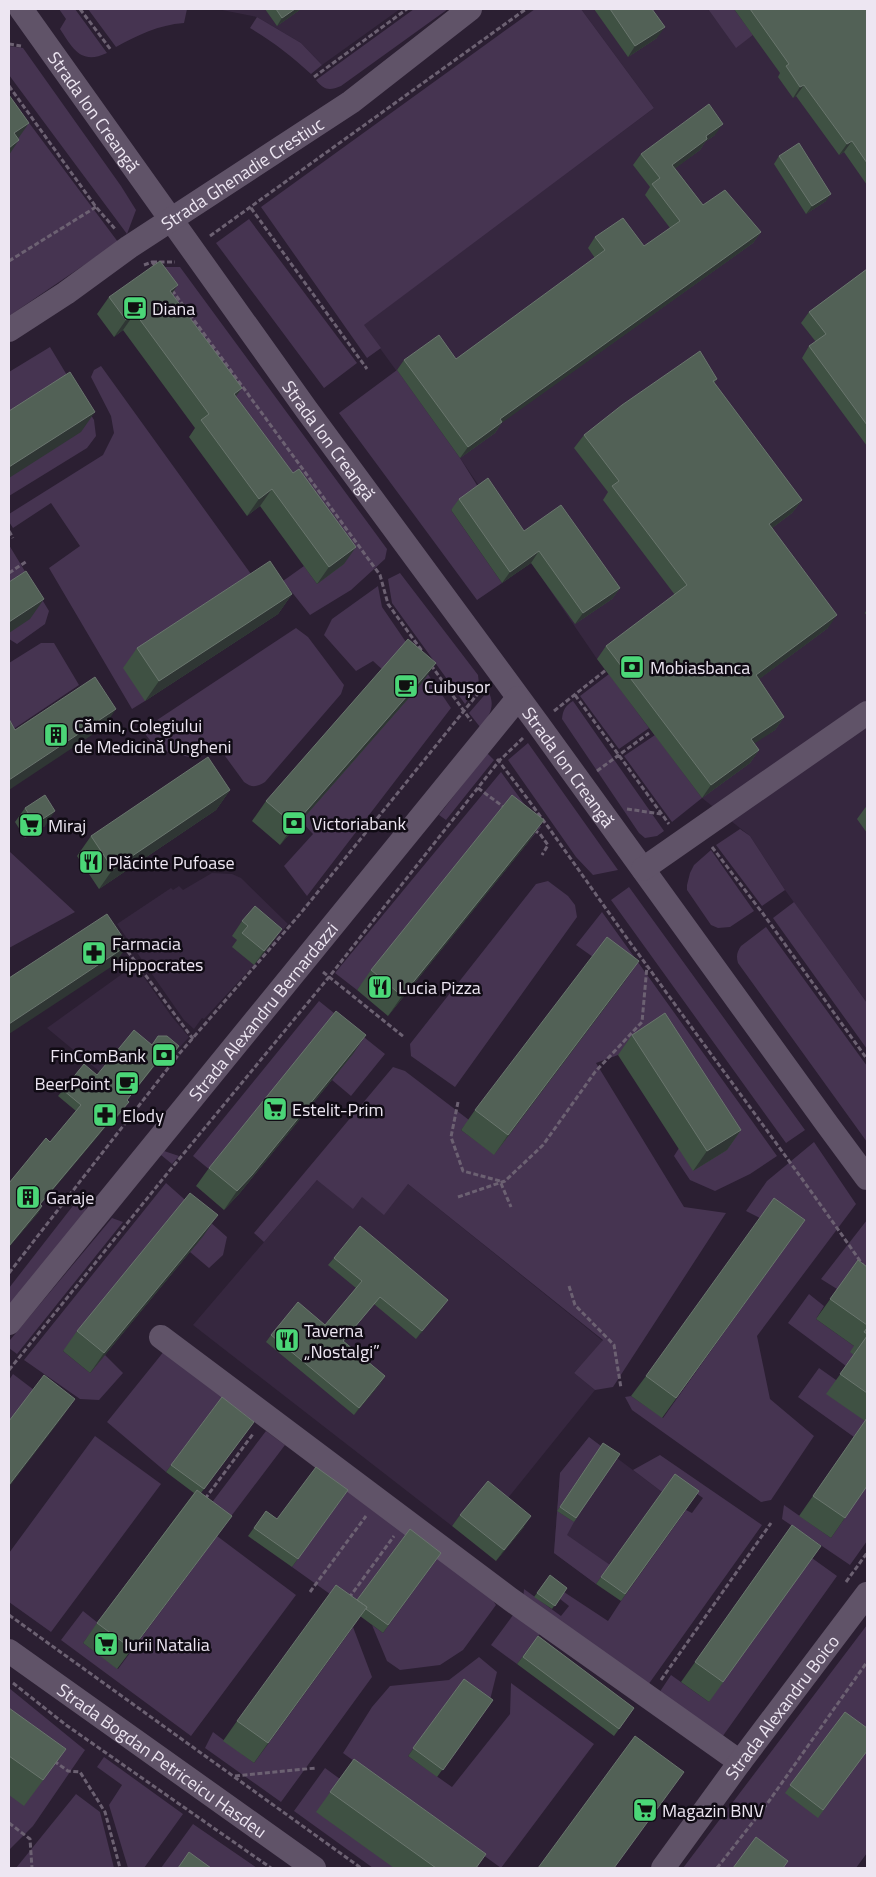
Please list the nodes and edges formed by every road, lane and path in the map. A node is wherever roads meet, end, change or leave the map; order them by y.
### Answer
1 (21, 9) edge
2 (80, 9) edge
3 (407, 9) edge
4 (470, 9) edge
5 (526, 9) edge
6 (110, 50) dead end
7 (314, 77) dead end
8 (9, 86) edge
9 (96, 207) junction
10 (250, 208) junction
11 (172, 219) junction
12 (129, 247) junction
13 (193, 248) junction
14 (9, 262) edge
15 (152, 262) dead end
16 (9, 330) edge
17 (367, 369) dead end
18 (9, 531) edge
19 (13, 538) dead end
20 (27, 561) dead end
21 (9, 573) edge
22 (498, 670) junction
23 (606, 670) dead end
24 (575, 695) junction
25 (518, 698) junction
26 (867, 713) edge
27 (538, 724) junction
28 (649, 733) dead end
29 (619, 755) junction
30 (595, 773) dead end
31 (478, 788) junction
32 (619, 807) dead end
33 (509, 811) edge
34 (661, 814) junction
35 (532, 828) edge
36 (691, 836) junction
37 (542, 854) dead end
38 (643, 869) junction
39 (279, 938) junction
40 (118, 939) edge
41 (305, 959) junction
42 (647, 966) dead end
43 (329, 977) junction
44 (404, 1038) dead end
45 (193, 1039) junction
46 (867, 1059) edge
47 (458, 1102) dead end
48 (867, 1178) edge
49 (500, 1181) junction
50 (458, 1197) dead end
51 (511, 1207) dead end
52 (9, 1273) edge
53 (569, 1286) dead end
54 (9, 1323) edge
55 (162, 1337) dead end
56 (9, 1370) edge
57 (621, 1388) dead end
58 (266, 1416) junction
59 (204, 1500) edge
60 (377, 1500) junction
61 (405, 1520) junction
62 (770, 1523) dead end
63 (310, 1592) dead end
64 (867, 1594) edge
65 (344, 1605) edge
66 (9, 1615) edge
67 (9, 1651) edge
68 (867, 1662) edge
69 (9, 1680) edge
70 (649, 1697) junction
71 (53, 1760) edge
72 (740, 1762) junction
73 (316, 1768) dead end
74 (234, 1776) junction
75 (9, 1823) edge
76 (32, 1868) edge
77 (120, 1868) edge
78 (270, 1868) edge
79 (314, 1868) edge
80 (361, 1868) edge
81 (663, 1868) edge
82 (717, 1868) edge

1 - 11 street, Strada Ion Creangă
2 - 6 path
3 - 7 path
4 - 11 street, Strada Ghenadie Crestiuc
5 - 10 path
8 - 9 path
9 - 12 path
9 - 14 path
10 - 13 path
10 - 17 path
11 - 12 street, Strada Ghenadie Crestiuc
11 - 13 street, Strada Ion Creangă
12 - 16 street, Strada Ghenadie Crestiuc
13 - 15 path
13 - 22 street, Strada Ion Creangă
18 - 19 path
20 - 21 path
22 - 25 street, Strada Ion Creangă
22 - 39 path
23 - 24 path
24 - 27 path
24 - 29 path
25 - 27 street, Strada Ion Creangă
25 - 41 street, Strada Alexandru Bernardazzi
26 - 36 street
27 - 31 path
27 - 38 street, Strada Ion Creangă
28 - 29 path
29 - 30 path
29 - 34 path
31 - 33 path
31 - 43 path
32 - 34 path
34 - 36 path
35 - 37 path
36 - 38 street
36 - 46 path
38 - 48 street, Strada Ion Creangă
39 - 41 path
39 - 45 path
40 - 45 path
41 - 43 path
41 - 54 street, Strada Alexandru Bernardazzi
42 - 49 path
43 - 44 path
43 - 56 path
45 - 52 path
47 - 49 path
49 - 50 path
49 - 51 path
53 - 57 path
55 - 58 street
58 - 59 path
58 - 60 street
60 - 61 street
60 - 63 path
61 - 65 path
61 - 70 street
62 - 70 path
64 - 72 street, Strada Alexandru Boico
66 - 74 path
67 - 79 street, Strada Bogdan Petriceicu Hasdeu
68 - 82 path
69 - 78 path
70 - 72 street
71 - 77 path
72 - 81 street, Strada Alexandru Boico
73 - 74 path
74 - 80 path
75 - 76 path

